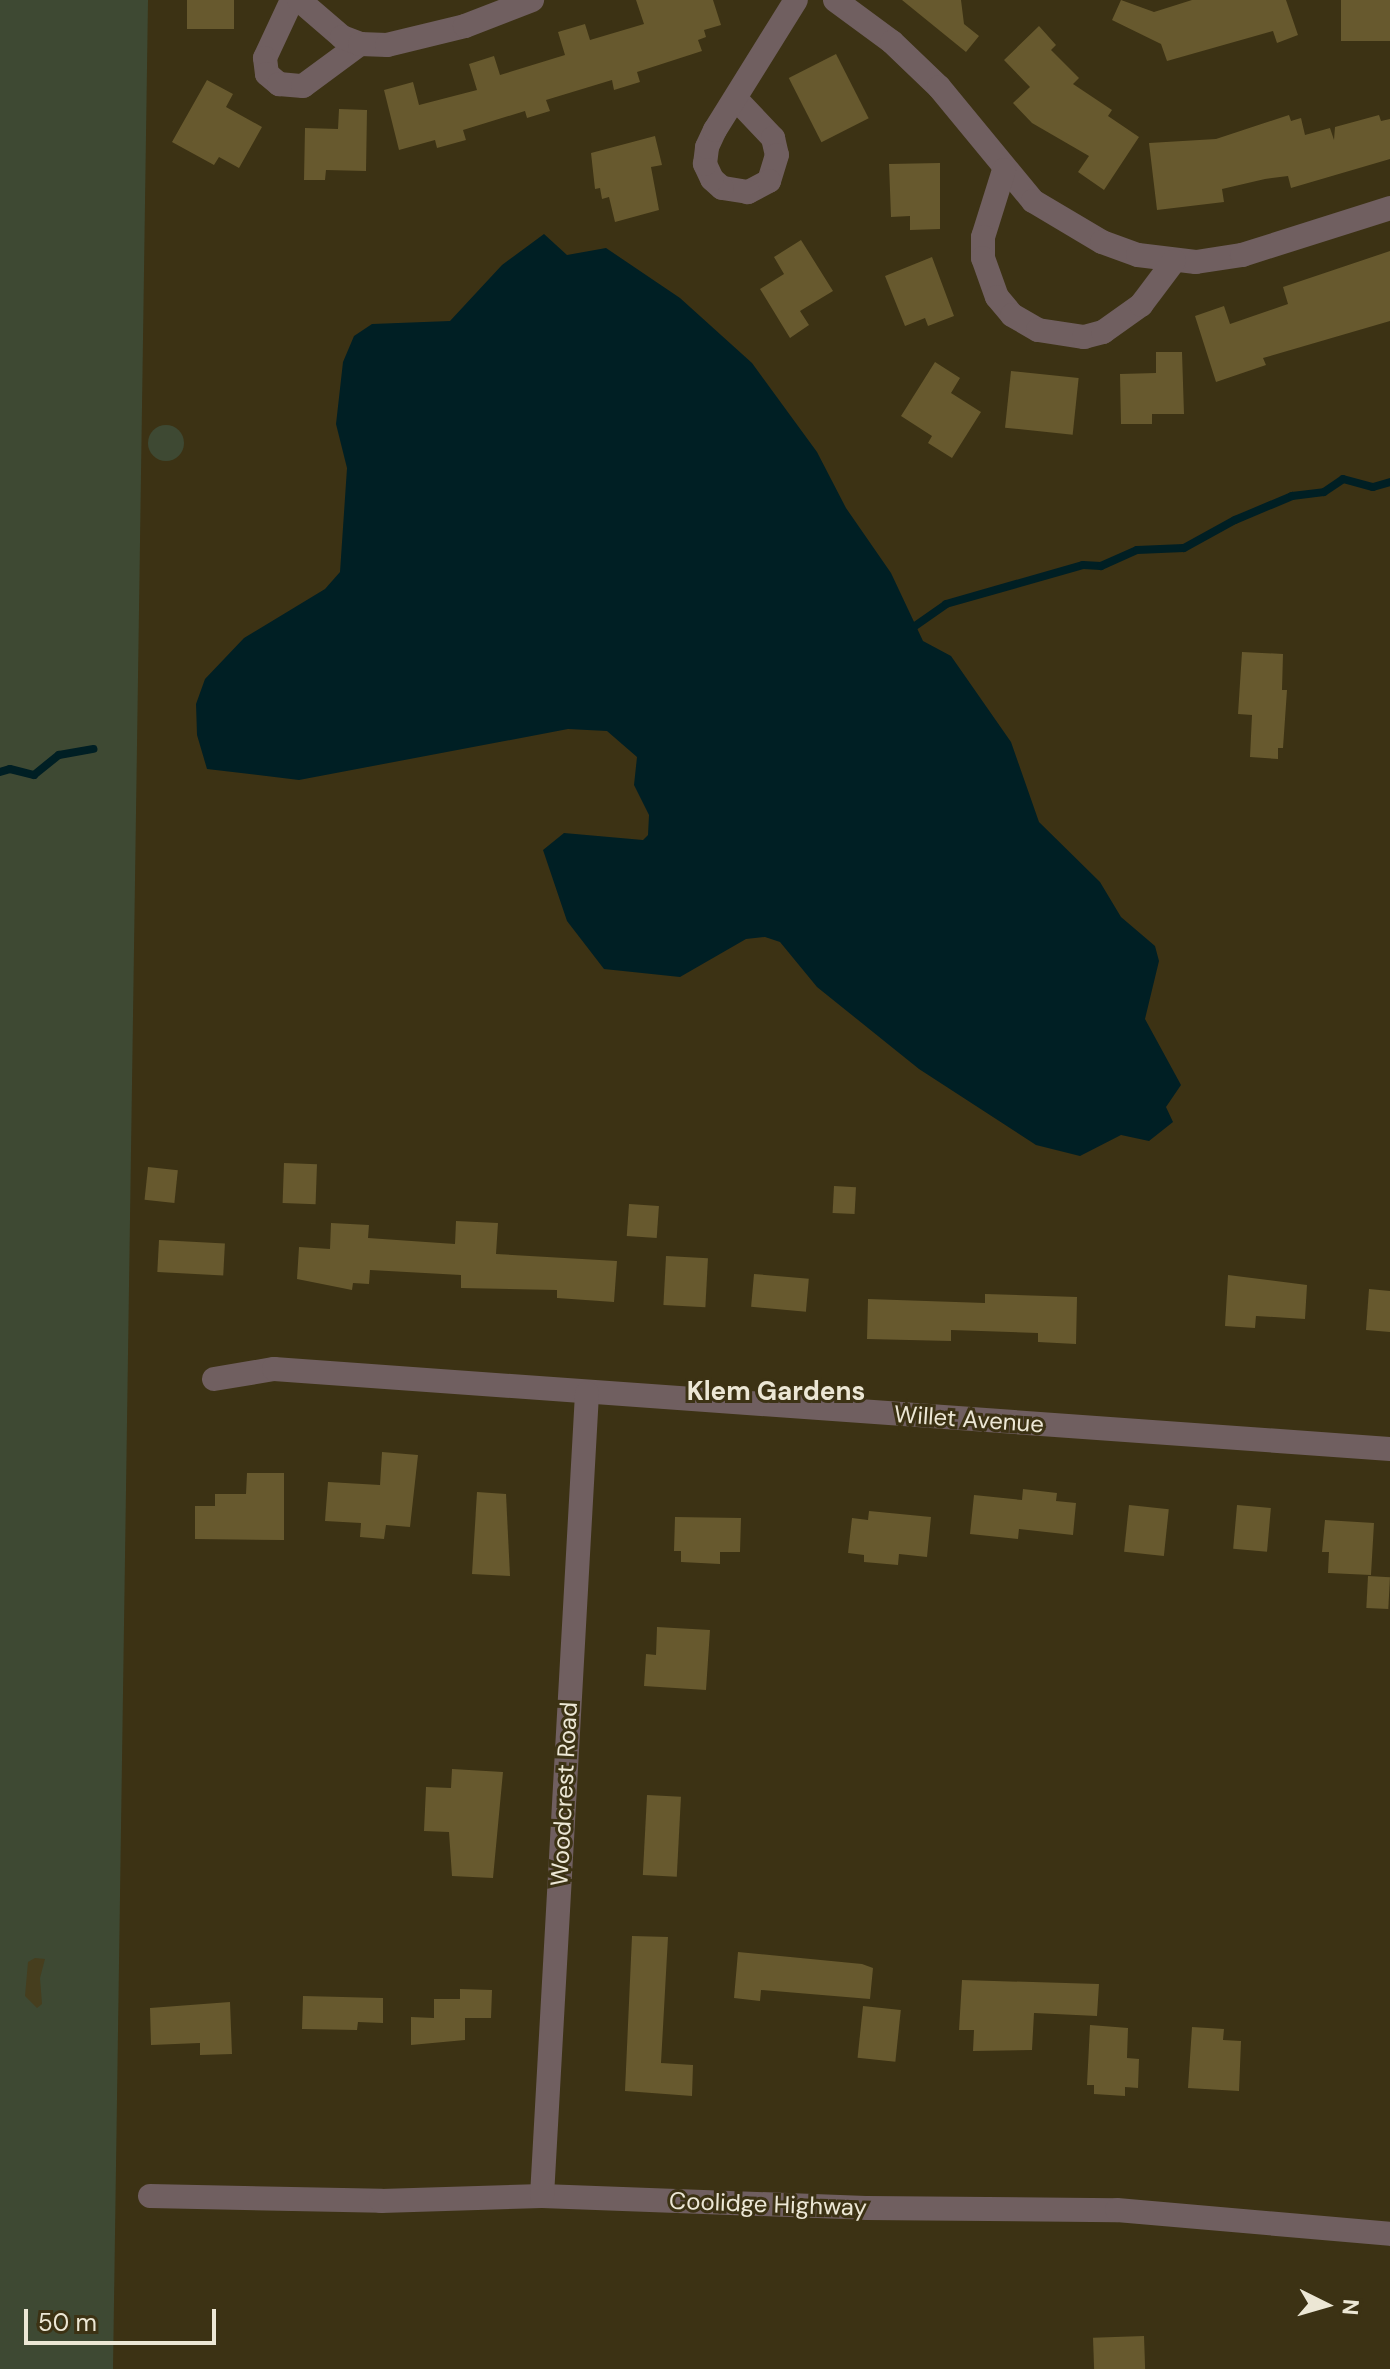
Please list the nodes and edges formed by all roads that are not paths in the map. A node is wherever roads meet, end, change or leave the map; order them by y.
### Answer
1 (292, 0) edge
2 (299, 0) edge
3 (532, 0) edge
4 (796, 0) edge
5 (835, 0) edge
6 (360, 44) junction
7 (736, 99) dead end
8 (1004, 170) junction
9 (1390, 208) edge
10 (1174, 261) junction
11 (214, 1379) dead end
12 (587, 1393) junction
13 (1390, 1449) edge
14 (150, 2196) dead end
15 (542, 2196) junction
16 (1388, 2232) edge

1 - 6 street
2 - 6 street
3 - 6 street
4 - 7 street
5 - 8 street
8 - 10 street
8 - 10 street
9 - 10 street
11 - 12 street, Willet Avenue
12 - 13 street, Willet Avenue
12 - 15 street, Woodcrest Road
14 - 15 street, Coolidge Highway
15 - 16 street, Coolidge Highway

